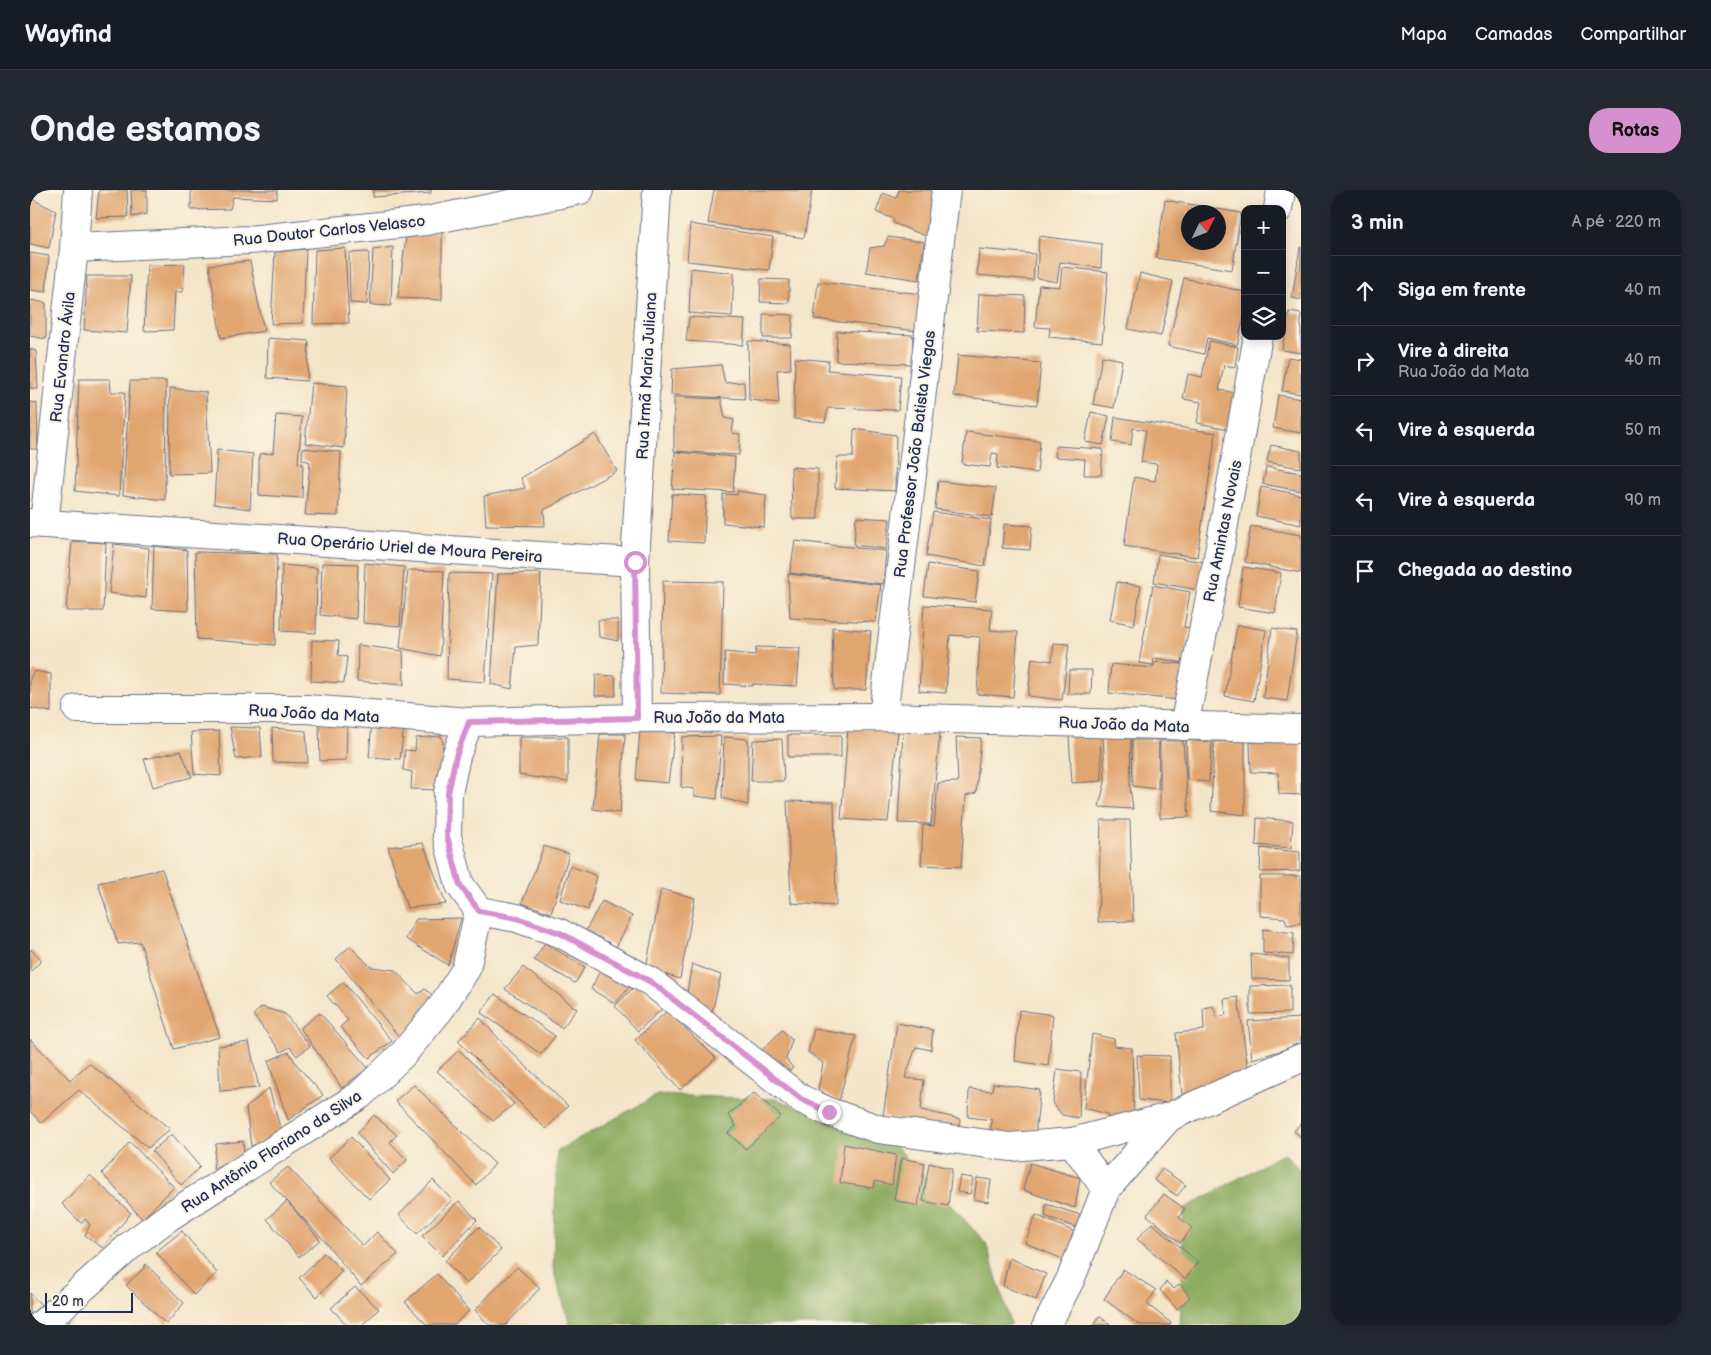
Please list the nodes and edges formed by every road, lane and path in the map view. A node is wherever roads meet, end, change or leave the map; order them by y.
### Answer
1 (78, 190) edge
2 (580, 190) edge
3 (657, 190) edge
4 (946, 190) edge
5 (1281, 190) edge
6 (1279, 205) edge
7 (74, 248) junction
8 (1257, 340) edge
9 (37, 523) edge
10 (635, 562) junction
11 (77, 709) dead end
12 (883, 717) junction
13 (637, 718) junction
14 (469, 722) junction
15 (1184, 726) junction
16 (1301, 729) edge
17 (479, 911) junction
18 (1301, 1058) edge
19 (1169, 1117) junction
20 (1072, 1142) junction
21 (1106, 1189) junction
22 (42, 1325) edge
23 (1047, 1325) edge

1 - 7 street, Rua Evandro Ávila
2 - 7 street, Rua Doutor Carlos Velasco
3 - 10 street, Rua Irmã Maria Juliana
4 - 12 street, Rua Professor João Batista Viegas
5 - 6 street
7 - 9 street, Rua Evandro Ávila
8 - 15 street, Rua Amintas Novais
9 - 10 street, Rua Operário Uriel de Moura Pereira
10 - 13 street
11 - 14 street, Rua João da Mata
12 - 13 street, Rua João da Mata
12 - 15 street, Rua João da Mata
13 - 14 street, Rua João da Mata
14 - 17 street
15 - 16 street, Rua João da Mata
17 - 20 street
17 - 22 street, Rua Antônio Floriano da Silva
18 - 19 street
19 - 20 street
19 - 21 street
20 - 21 street
21 - 23 street

